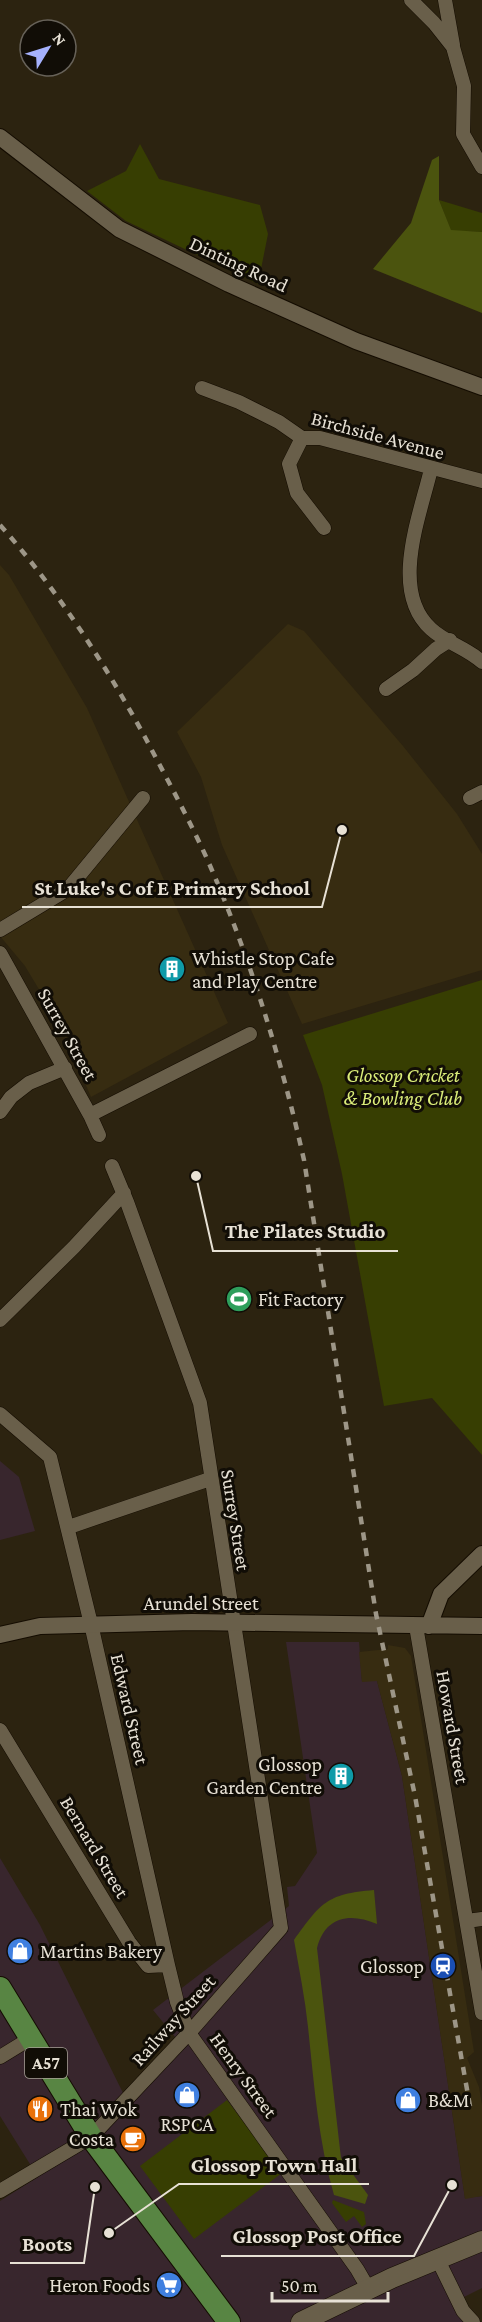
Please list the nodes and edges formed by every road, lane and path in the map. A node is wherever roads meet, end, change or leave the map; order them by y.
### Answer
1 (411, 0) edge
2 (445, 0) edge
3 (453, 47) junction
4 (0, 137) edge
5 (482, 167) edge
6 (202, 387) dead end
7 (482, 387) edge
8 (302, 438) junction
9 (431, 470) junction
10 (482, 482) edge
11 (324, 528) dead end
12 (450, 640) junction
13 (482, 662) edge
14 (386, 689) dead end
15 (142, 798) dead end
16 (0, 930) edge
17 (0, 953) edge
18 (250, 1034) dead end
19 (65, 1068) junction
20 (0, 1112) edge
21 (90, 1115) junction
22 (99, 1135) dead end
23 (112, 1166) dead end
24 (124, 1192) junction
25 (0, 1320) edge
26 (0, 1414) edge
27 (210, 1479) junction
28 (69, 1527) junction
29 (482, 1554) edge
30 (91, 1624) junction
31 (232, 1624) junction
32 (416, 1626) junction
33 (482, 1626) edge
34 (0, 1635) edge
35 (0, 1730) edge
36 (482, 1919) edge
37 (467, 1921) junction
38 (281, 1928) joint
39 (168, 1965) junction
40 (0, 1988) edge
41 (482, 2013) edge
42 (189, 2033) junction
43 (31, 2038) junction
44 (0, 2057) edge
45 (91, 2137) junction
46 (0, 2191) edge
47 (482, 2241) edge
48 (438, 2260) junction
49 (368, 2288) junction
50 (229, 2322) edge
51 (301, 2322) edge
52 (473, 2322) edge

1 - 3 street
2 - 3 street
3 - 5 street
4 - 7 street, Dinting Road
6 - 8 street, Birchside Avenue
8 - 9 street, Birchside Avenue
8 - 11 street
9 - 10 street, Birchside Avenue
9 - 12 street
12 - 13 street
12 - 14 street
15 - 16 street
17 - 19 street, Surrey Street
18 - 21 street
19 - 20 street
19 - 21 street, Surrey Street
21 - 22 street, Surrey Street
23 - 24 street, Surrey Street
24 - 25 street
24 - 27 street, Surrey Street
26 - 28 street, Edward Street
27 - 28 street
27 - 31 street, Surrey Street
28 - 30 street, Edward Street
29 - 32 street
30 - 31 street, Arundel Street
30 - 34 street, Arundel Street
30 - 39 street, Edward Street
31 - 32 street, Arundel Street
31 - 38 street, Surrey Street
32 - 33 street, Arundel Street
32 - 37 street, Howard Street
35 - 39 street, Bernard Street
36 - 37 street
37 - 41 street, Howard Street
38 - 42 street, Railway Street
39 - 42 street, Edward Street
40 - 43 main road, A57
42 - 45 street, Railway Street
42 - 49 street, Henry Street
43 - 44 street
43 - 45 main road, A57
45 - 46 street, Railway Street
45 - 50 main road, A57
47 - 48 main road
48 - 49 main road
48 - 52 street
49 - 51 main road

